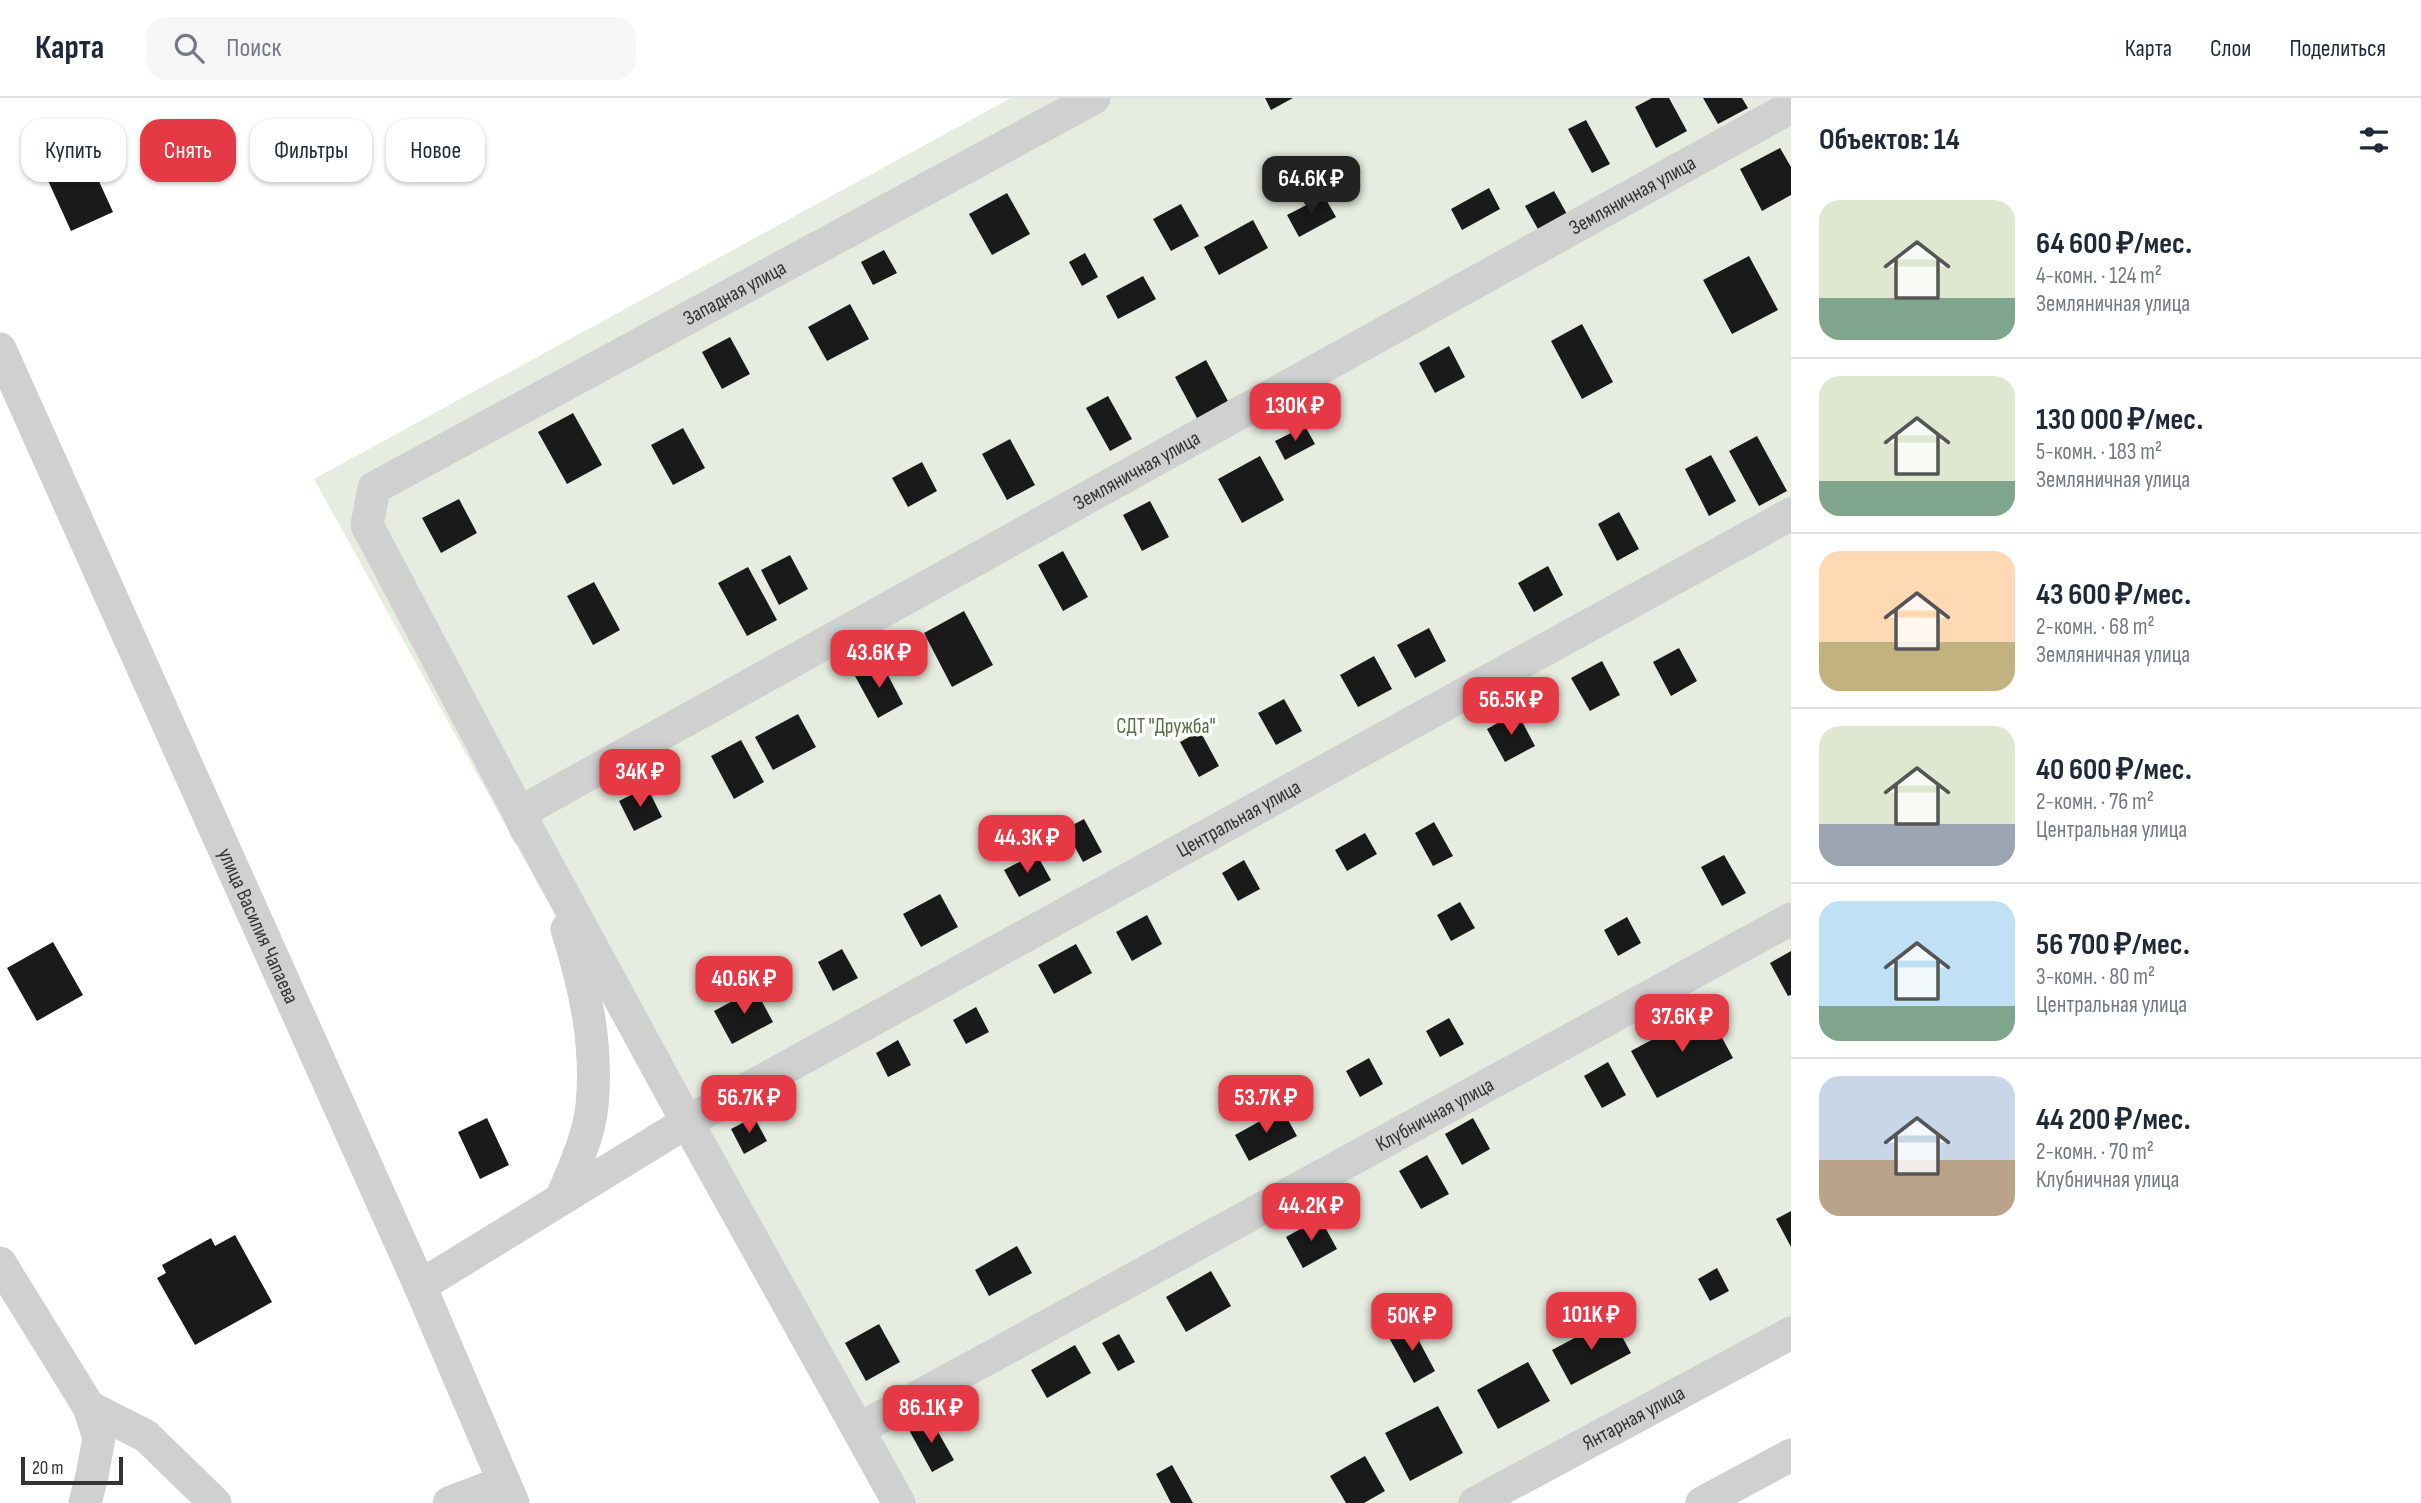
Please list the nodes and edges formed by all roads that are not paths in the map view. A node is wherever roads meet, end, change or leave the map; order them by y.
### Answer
1 (1094, 98) edge
2 (1791, 107) edge
3 (0, 349) edge
4 (1791, 514) edge
5 (519, 813) junction
6 (1791, 919) edge
7 (687, 1122) junction
8 (561, 1199) junction
9 (0, 1263) edge
10 (421, 1286) junction
11 (1791, 1333) edge
12 (89, 1407) junction
13 (859, 1429) junction
14 (1791, 1455) edge
15 (508, 1493) edge
16 (85, 1503) edge
17 (215, 1503) edge
18 (449, 1503) edge
19 (899, 1503) edge
20 (1475, 1503) edge
21 (1702, 1503) edge

1 - 5 street, Западная улица
2 - 5 street, Земляничная улица
3 - 10 street, улица Василия Чапаева
4 - 7 street, Центральная улица
5 - 7 street
5 - 8 street
6 - 13 street, Клубничная улица
7 - 8 street, Центральная улица
7 - 13 street
8 - 10 street, Центральная улица
9 - 12 street
10 - 15 street, улица Василия Чапаева
11 - 20 street, Янтарная улица
12 - 16 street
12 - 17 street
13 - 19 street
14 - 21 street
15 - 18 street

